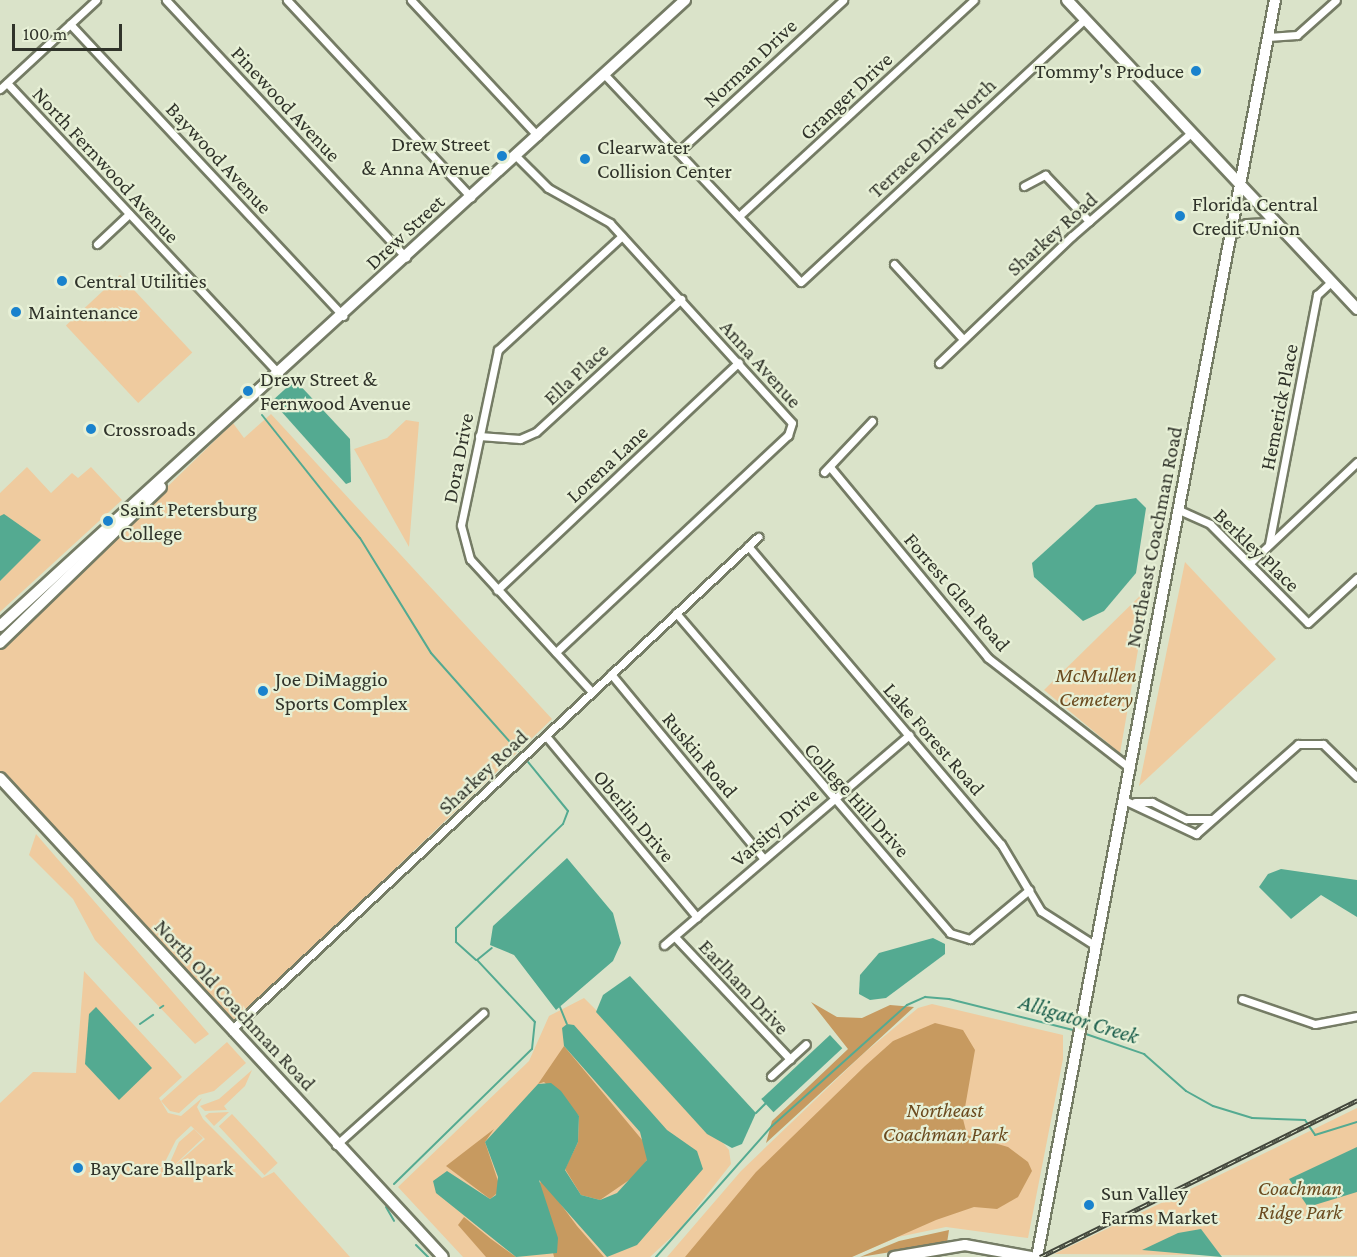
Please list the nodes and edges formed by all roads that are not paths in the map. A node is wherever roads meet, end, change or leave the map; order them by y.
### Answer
1 (96, 0) edge
2 (166, 0) edge
3 (287, 0) edge
4 (411, 0) edge
5 (685, 0) edge
6 (843, 0) edge
7 (974, 0) edge
8 (1067, 0) edge
9 (1275, 0) edge
10 (1335, 0) edge
11 (1085, 19) junction
12 (70, 24) junction
13 (1268, 37) junction
14 (604, 74) junction
15 (7, 83) junction
16 (0, 89) edge
17 (1191, 133) junction
18 (538, 136) junction
19 (679, 151) junction
20 (516, 156) junction
21 (1241, 185) junction
22 (1024, 186) dead end
23 (471, 197) junction
24 (129, 214) junction
25 (739, 216) junction
26 (1089, 220) junction
27 (1277, 224) junction
28 (1231, 234) junction
29 (622, 236) junction
30 (97, 244) dead end
31 (406, 257) junction
32 (894, 264) dead end
33 (1331, 282) junction
34 (681, 299) junction
35 (1357, 309) edge
36 (343, 315) junction
37 (963, 339) junction
38 (739, 362) junction
39 (939, 363) dead end
40 (279, 374) junction
41 (873, 421) dead end
42 (479, 436) junction
43 (1357, 462) edge
44 (178, 468) junction
45 (1179, 510) junction
46 (758, 537) dead end
47 (1269, 544) junction
48 (748, 546) junction
49 (1251, 562) junction
50 (1357, 578) edge
51 (498, 590) junction
52 (676, 613) junction
53 (0, 626) edge
54 (0, 643) edge
55 (556, 652) junction
56 (611, 674) junction
57 (592, 692) junction
58 (909, 735) junction
59 (546, 736) junction
60 (1130, 768) junction
61 (1357, 777) edge
62 (0, 778) edge
63 (831, 800) junction
64 (1129, 801) junction
65 (1186, 819) junction
66 (1211, 819) junction
67 (1182, 832) junction
68 (763, 858) junction
69 (1029, 890) junction
70 (697, 917) junction
71 (675, 937) junction
72 (664, 945) dead end
73 (1096, 946) junction
74 (1242, 999) dead end
75 (483, 1013) dead end
76 (1357, 1016) edge
77 (231, 1030) junction
78 (806, 1044) dead end
79 (790, 1059) junction
80 (771, 1076) dead end
81 (336, 1145) junction
82 (443, 1257) edge
83 (894, 1257) edge
84 (1031, 1257) edge
85 (1037, 1257) edge

1 - 12 street
2 - 31 street, Pinewood Avenue
3 - 23 street
4 - 18 street
5 - 14 main road, Drew Street
6 - 19 street, Norman Drive
7 - 25 street, Granger Drive
8 - 11 main road
9 - 13 main road, Northeast Coachman Road
10 - 13 street
11 - 17 main road
11 - 25 street, Terrace Drive North
12 - 15 street
12 - 36 street, Baywood Avenue
13 - 21 main road, Northeast Coachman Road
14 - 18 main road, Drew Street
14 - 19 street
15 - 16 street
15 - 24 street, North Fernwood Avenue
17 - 21 main road
17 - 26 street, Sharkey Road
18 - 20 main road, Drew Street
19 - 25 street
20 - 23 main road, Drew Street
20 - 29 street, Anna Avenue
21 - 27 main road
21 - 28 main road, Northeast Coachman Road
22 - 26 street
23 - 31 main road, Drew Street
24 - 30 street
24 - 40 street, North Fernwood Avenue
26 - 37 street, Sharkey Road
27 - 28 main road
27 - 33 main road
28 - 45 main road, Northeast Coachman Road
29 - 34 street, Anna Avenue
29 - 42 street, Dora Drive
31 - 36 main road, Drew Street
32 - 37 street
33 - 35 main road
33 - 47 street, Hemerick Place
34 - 38 street, Anna Avenue
34 - 42 street, Ella Place
36 - 40 main road, Drew Street
37 - 39 street, Sharkey Road
38 - 51 street, Lorena Lane
38 - 55 street, Anna Avenue
40 - 44 main road, Drew Street
41 - 60 street, Forrest Glen Road
42 - 51 street, Dora Drive
43 - 47 street
44 - 53 main road, Drew Street
44 - 54 main road, Drew Street
45 - 49 street, Berkley Place
45 - 60 main road, Northeast Coachman Road
46 - 48 street, Sharkey Road
47 - 49 street
48 - 52 street, Sharkey Road
48 - 58 street, Lake Forest Road
49 - 50 street, Berkley Place
51 - 55 street, Dora Drive
52 - 56 street, Sharkey Road
52 - 63 street, College Hill Drive
55 - 57 street, Dora Drive
56 - 57 street, Sharkey Road
56 - 68 street, Ruskin Road
57 - 59 street, Sharkey Road
58 - 63 street, Varsity Drive
58 - 69 street, Lake Forest Road
59 - 70 street, Oberlin Drive
59 - 77 street, Sharkey Road
60 - 64 main road, Northeast Coachman Road
61 - 66 street
62 - 77 main road, North Old Coachman Road
63 - 68 street, Varsity Drive
63 - 69 street, College Hill Drive
64 - 65 street
64 - 67 street
64 - 73 main road, Northeast Coachman Road
65 - 66 street
65 - 67 street
66 - 67 street
68 - 70 street, Varsity Drive
69 - 73 street, Lake Forest Road
70 - 71 street, Varsity Drive
71 - 72 street, Varsity Drive
71 - 79 street, Earlham Drive
73 - 85 main road, Northeast Coachman Road
74 - 76 street
75 - 81 street
77 - 81 main road, North Old Coachman Road
78 - 79 street, Earlham Drive
79 - 80 street, Earlham Drive
81 - 82 main road, North Old Coachman Road
83 - 84 main road

